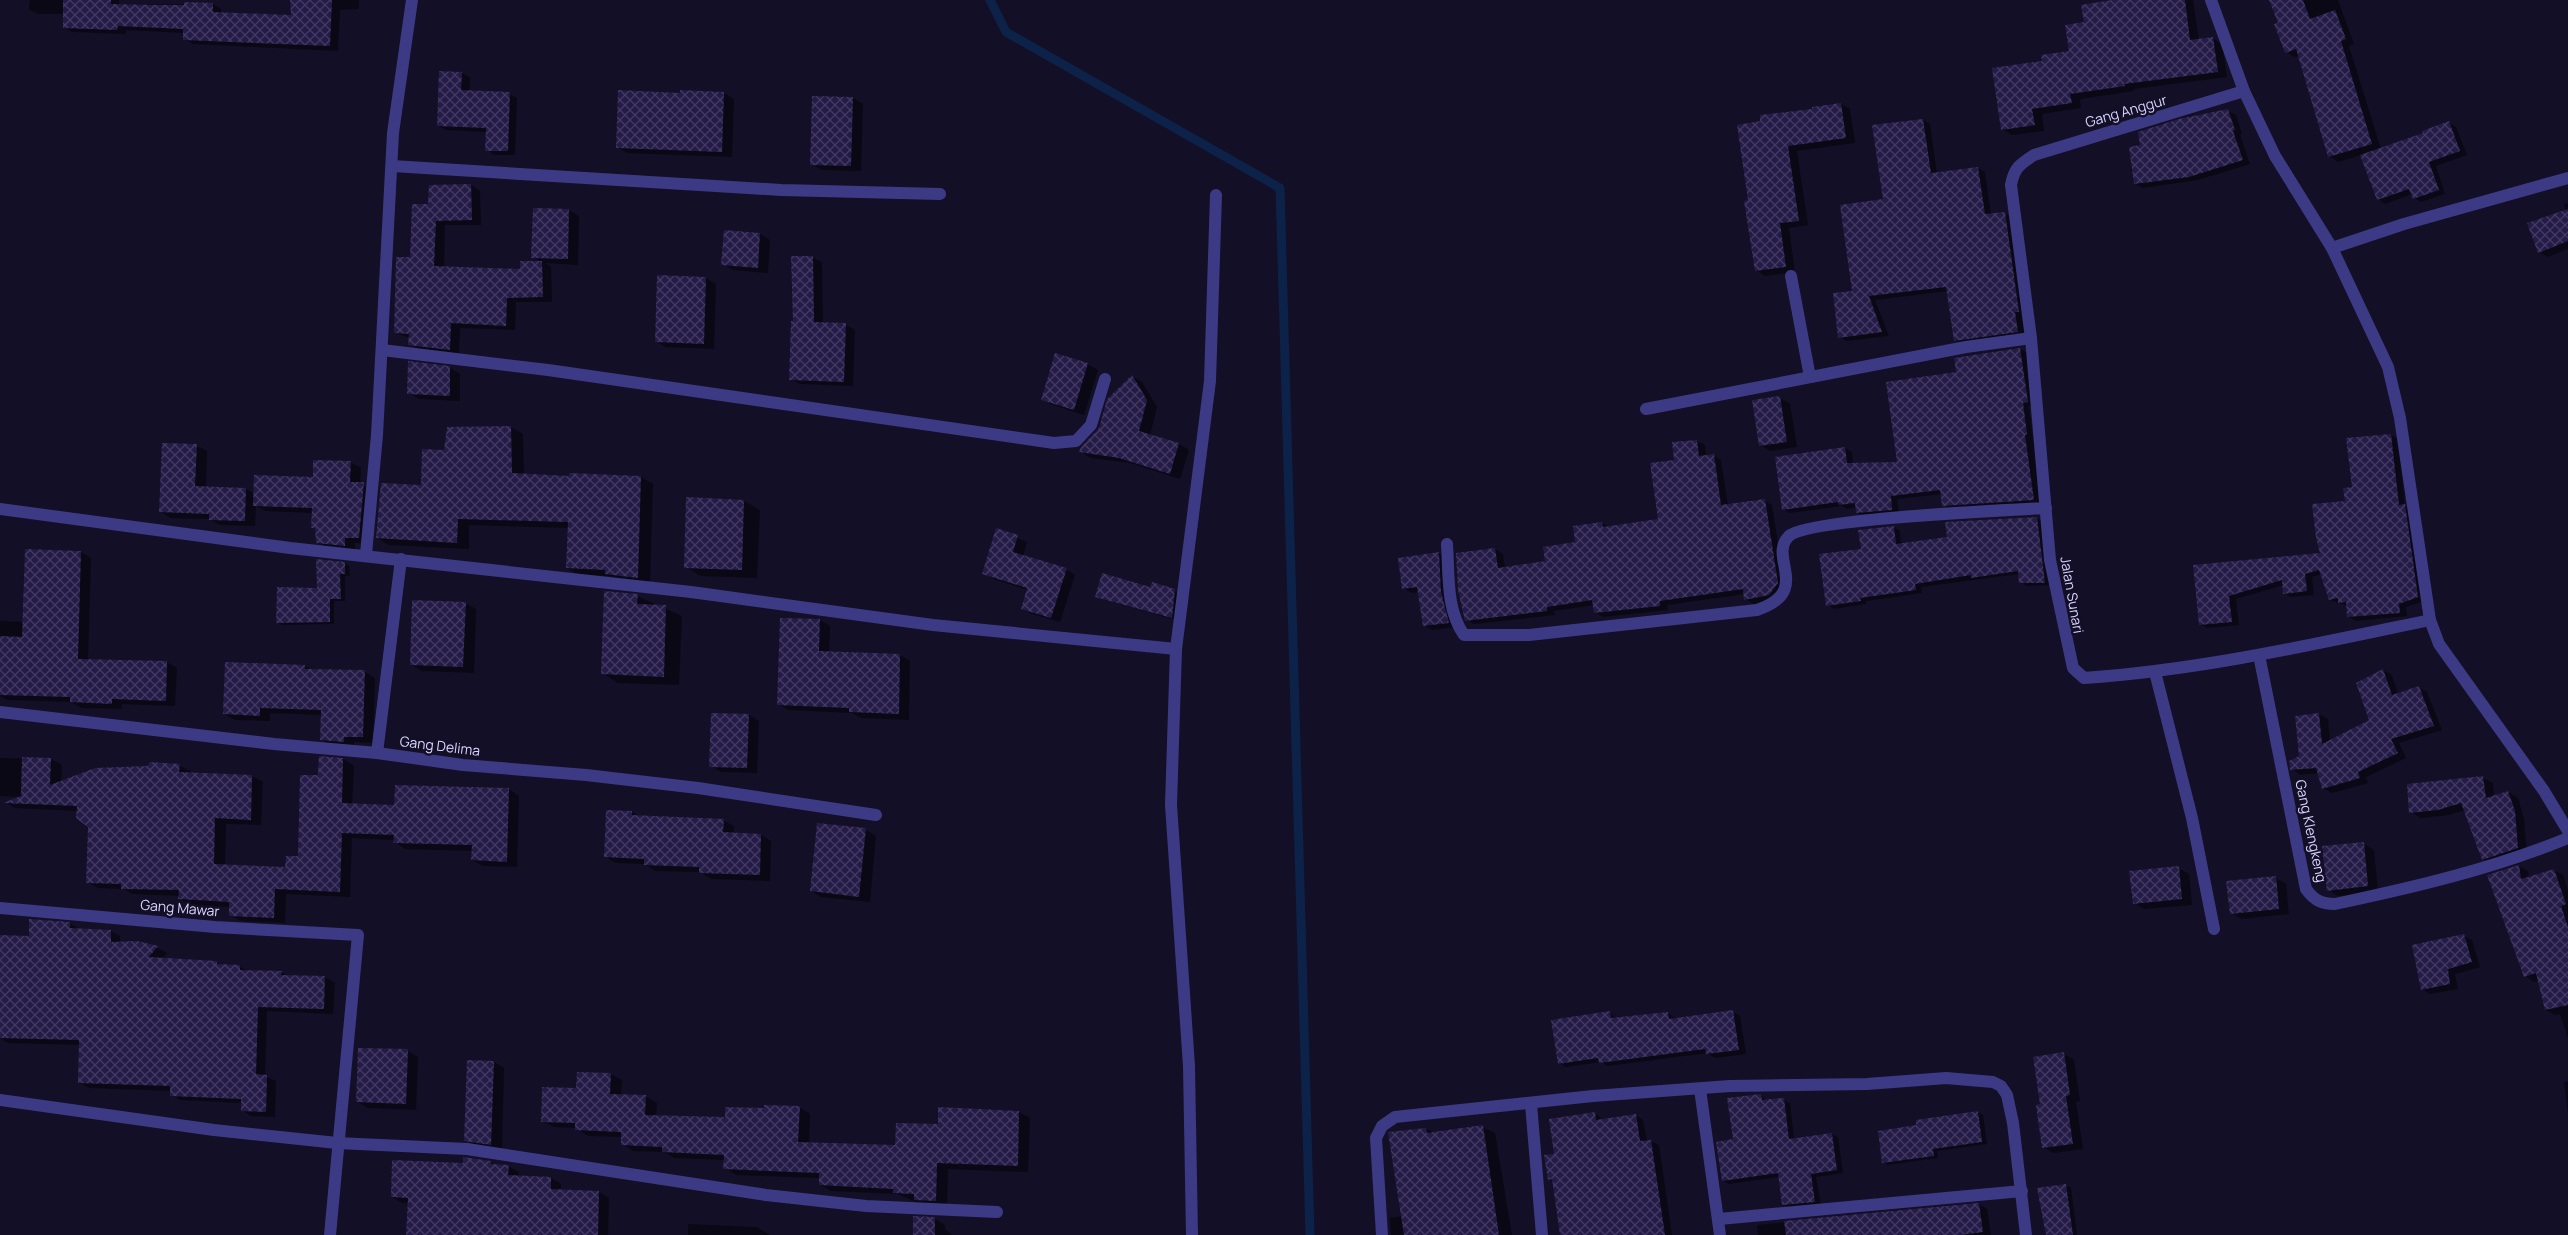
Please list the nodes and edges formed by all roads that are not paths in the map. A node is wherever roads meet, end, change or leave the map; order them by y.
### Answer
1 (412, 0) edge
2 (2211, 0) edge
3 (2244, 92) junction
4 (2018, 165) joint
5 (392, 166) junction
6 (2568, 178) edge
7 (940, 194) dead end
8 (1216, 195) dead end
9 (2332, 248) junction
10 (1791, 276) dead end
11 (2031, 338) junction
12 (382, 350) junction
13 (1810, 377) junction
14 (1105, 379) dead end
15 (1646, 409) dead end
16 (2046, 508) junction
17 (0, 509) edge
18 (1447, 544) dead end
19 (366, 554) junction
20 (401, 559) junction
21 (2430, 620) junction
22 (1176, 650) junction
23 (2259, 655) junction
24 (2155, 672) junction
25 (0, 712) edge
26 (378, 752) junction
27 (876, 815) dead end
28 (2568, 831) edge
29 (2568, 838) edge
30 (0, 908) edge
31 (2214, 929) dead end
32 (1700, 1089) junction
33 (0, 1100) edge
34 (1531, 1104) junction
35 (337, 1143) junction
36 (2022, 1192) junction
37 (996, 1212) dead end
38 (1719, 1219) junction
39 (330, 1235) edge
40 (1192, 1235) edge
41 (1382, 1235) edge
42 (1542, 1235) edge
43 (1720, 1235) edge
44 (2026, 1235) edge

1 - 5 street
2 - 3 street
3 - 4 street, Gang Anggur
3 - 9 street
4 - 11 street, Jalan Sunari
5 - 7 street
5 - 12 street
6 - 9 street
8 - 22 street
9 - 21 street
10 - 13 street
11 - 13 street
11 - 16 street, Jalan Sunari
12 - 14 street
12 - 19 street
13 - 15 street
16 - 18 street
16 - 24 street, Jalan Sunari
17 - 19 street
19 - 20 street
20 - 22 street
20 - 26 street
21 - 23 street, Jalan Sunari
21 - 28 street
22 - 40 street
23 - 24 street, Jalan Sunari
23 - 29 street, Gang Klengkeng
24 - 31 street
25 - 26 street, Gang Delima
26 - 27 street, Gang Delima
30 - 35 street, Gang Mawar
32 - 34 street
32 - 36 street
32 - 38 street
33 - 35 street
34 - 41 street
34 - 42 street
35 - 37 street
35 - 39 street
36 - 38 street
36 - 44 street
38 - 43 street

